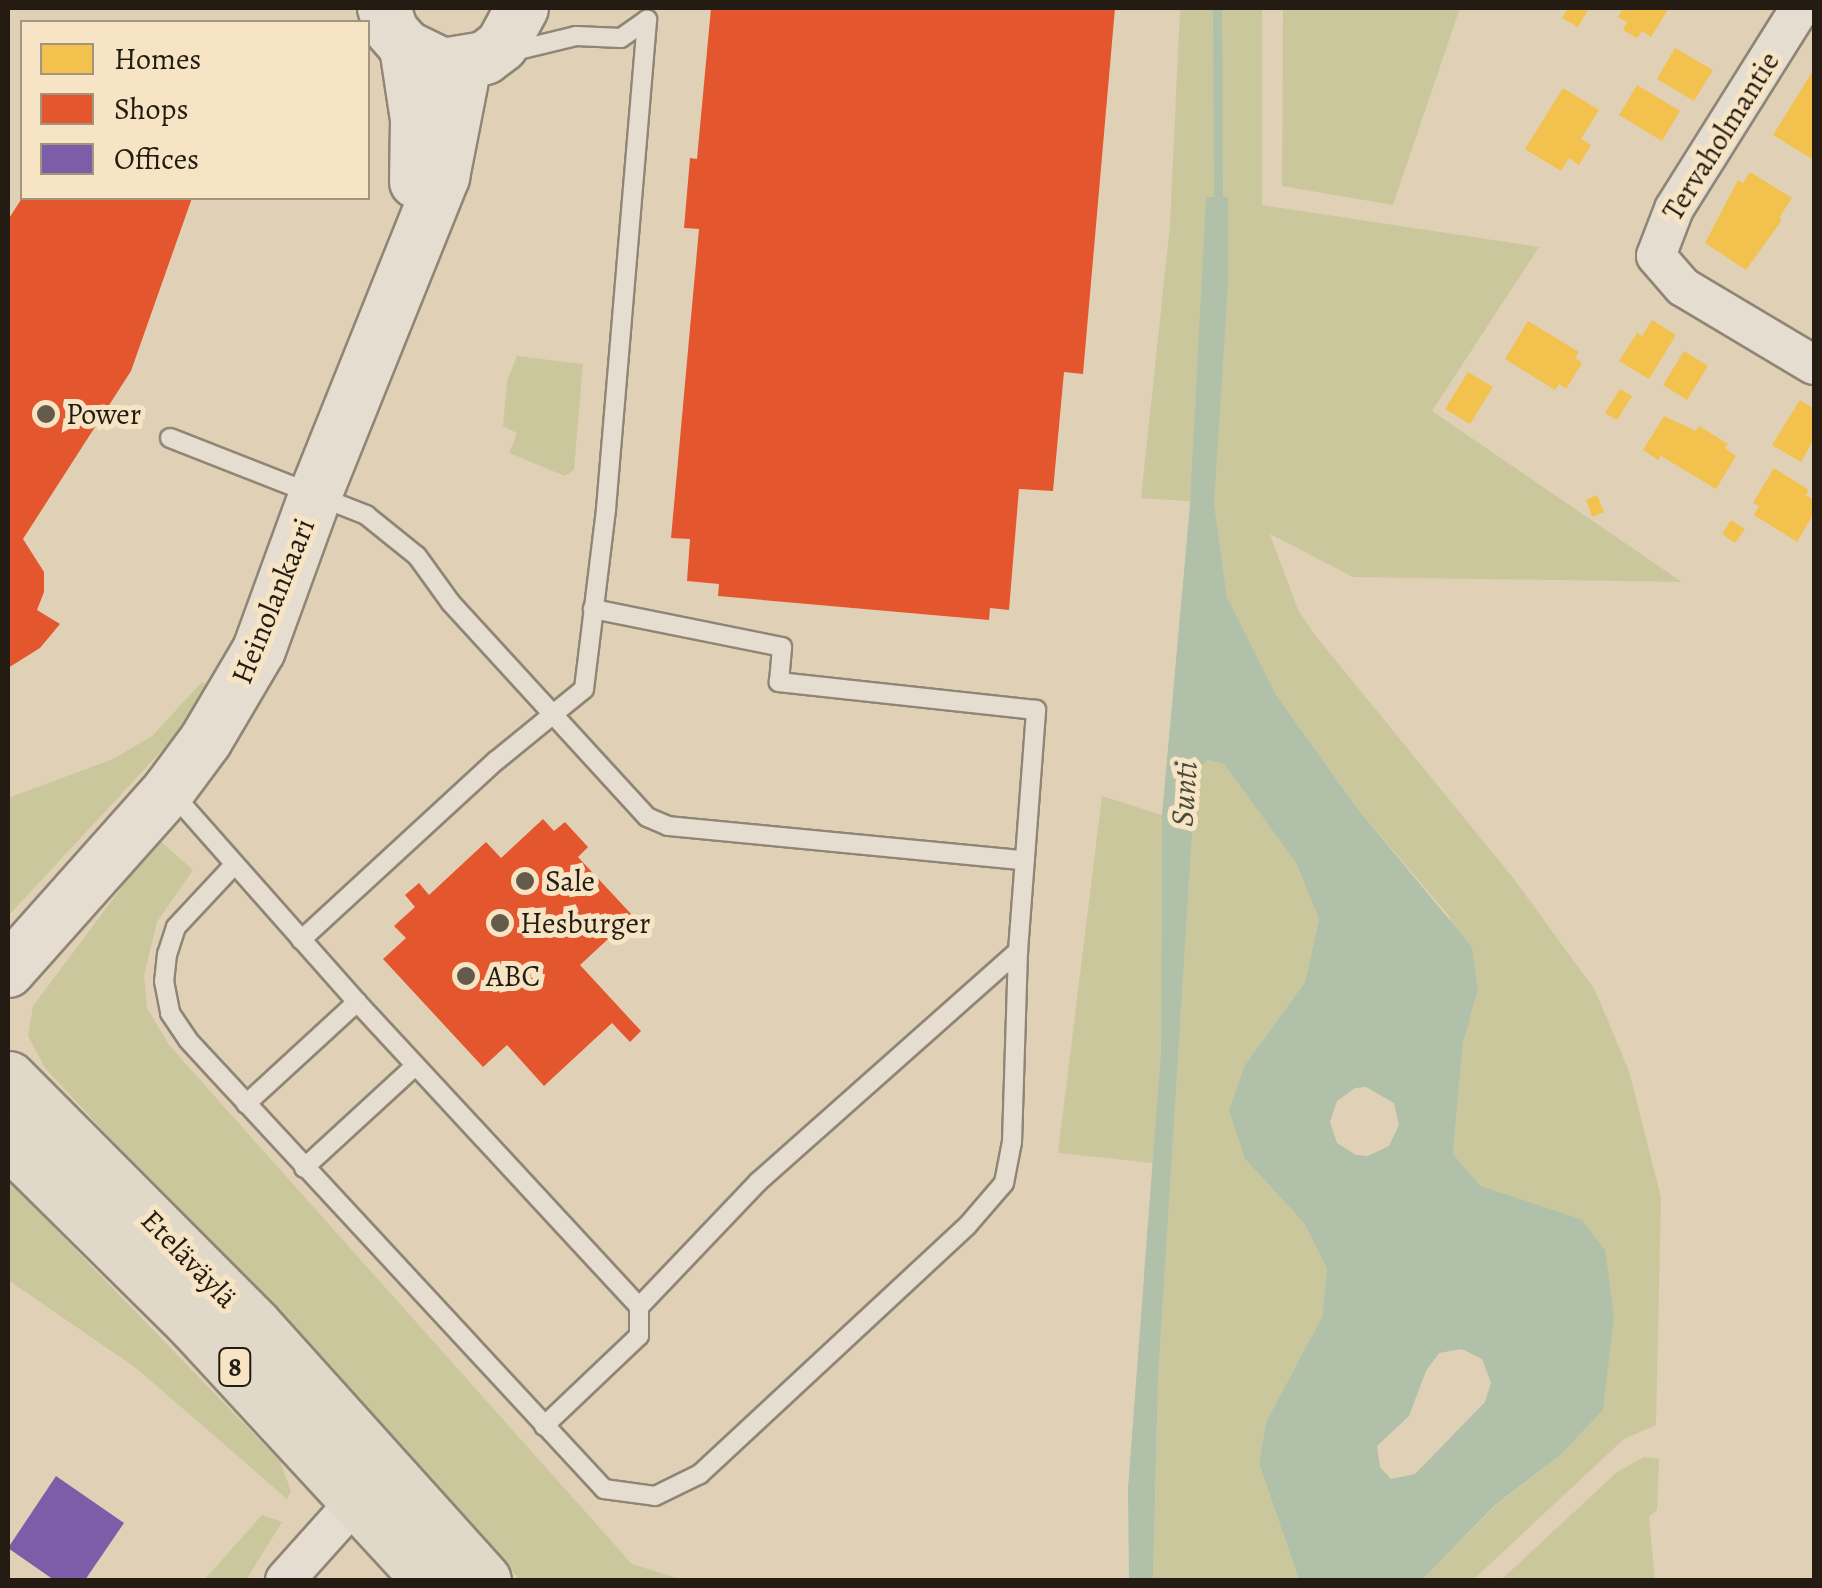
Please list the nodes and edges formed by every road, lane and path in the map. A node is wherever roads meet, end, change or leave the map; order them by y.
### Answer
1 (522, 8) edge
2 (1800, 8) edge
3 (639, 14) edge
4 (386, 18) edge
5 (475, 61) junction
6 (420, 229) junction
7 (1814, 365) edge
8 (170, 438) dead end
9 (316, 493) junction
10 (593, 609) junction
11 (554, 716) junction
12 (169, 790) junction
13 (1024, 860) junction
14 (234, 865) junction
15 (300, 940) junction
16 (1018, 951) junction
17 (8, 970) edge
18 (357, 1002) junction
19 (415, 1066) junction
20 (8, 1079) edge
21 (246, 1104) junction
22 (8, 1139) edge
23 (304, 1168) junction
24 (638, 1306) junction
25 (544, 1426) junction
26 (371, 1484) junction
27 (284, 1580) edge
28 (432, 1580) edge
29 (483, 1580) edge

1 - 5 street
2 - 7 street, Tervaholmantie
3 - 5 lane
3 - 10 lane
4 - 5 street
4 - 6 street, Heinolankaari
5 - 6 street, Heinolankaari
6 - 9 street, Heinolankaari
8 - 9 lane
9 - 11 lane
9 - 12 street, Heinolankaari
10 - 11 lane
10 - 13 lane
11 - 13 lane
11 - 15 lane
12 - 14 lane
12 - 17 street, Heinolankaari
13 - 16 lane
14 - 15 lane
14 - 21 lane
15 - 18 lane
16 - 24 lane
16 - 25 lane
18 - 19 lane
18 - 21 lane
19 - 23 lane
19 - 24 lane
20 - 26 highway, Eteläväylä / 8
21 - 23 lane
22 - 26 highway, Eteläväylä / 8
23 - 25 lane
24 - 25 lane
26 - 27 street
26 - 28 highway, Eteläväylä / 8
26 - 29 highway, Eteläväylä / 8

